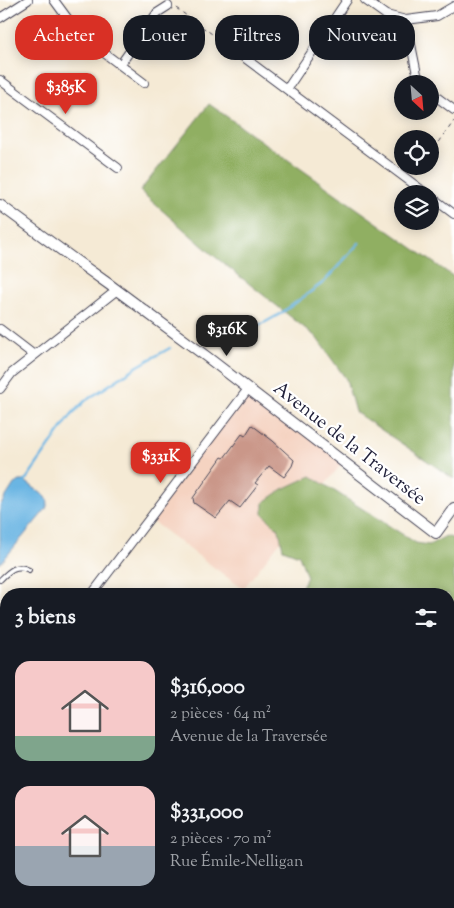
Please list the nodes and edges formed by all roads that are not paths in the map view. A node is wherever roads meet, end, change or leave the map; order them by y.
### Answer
1 (28, 0) edge
2 (54, 0) edge
3 (347, 0) edge
4 (364, 0) edge
5 (168, 6) road end
6 (454, 6) edge
7 (386, 15) edge
8 (0, 18) edge
9 (415, 19) edge
10 (248, 60) edge
11 (414, 60) edge
12 (120, 65) junction
13 (417, 75) edge
14 (0, 80) edge
15 (144, 83) dead end
16 (287, 89) junction
17 (439, 99) edge
18 (454, 110) edge
19 (118, 168) dead end
20 (415, 185) edge
21 (439, 203) edge
22 (0, 205) edge
23 (454, 214) edge
24 (117, 290) junction
25 (0, 329) edge
26 (34, 355) junction
27 (0, 389) edge
28 (248, 389) junction
29 (454, 508) edge
30 (29, 570) dead end
31 (0, 580) edge
32 (97, 588) edge

1 - 8 street
2 - 12 street
3 - 16 street
4 - 7 street
5 - 12 street
6 - 9 street
10 - 16 street
11 - 13 street
12 - 15 street
14 - 19 street
16 - 20 street
17 - 18 street
21 - 23 street
22 - 24 street, Avenue de la Traversée
24 - 26 street
24 - 28 street, Avenue de la Traversée
25 - 26 street
26 - 27 street
28 - 29 street, Avenue de la Traversée
28 - 32 street
30 - 31 lane

